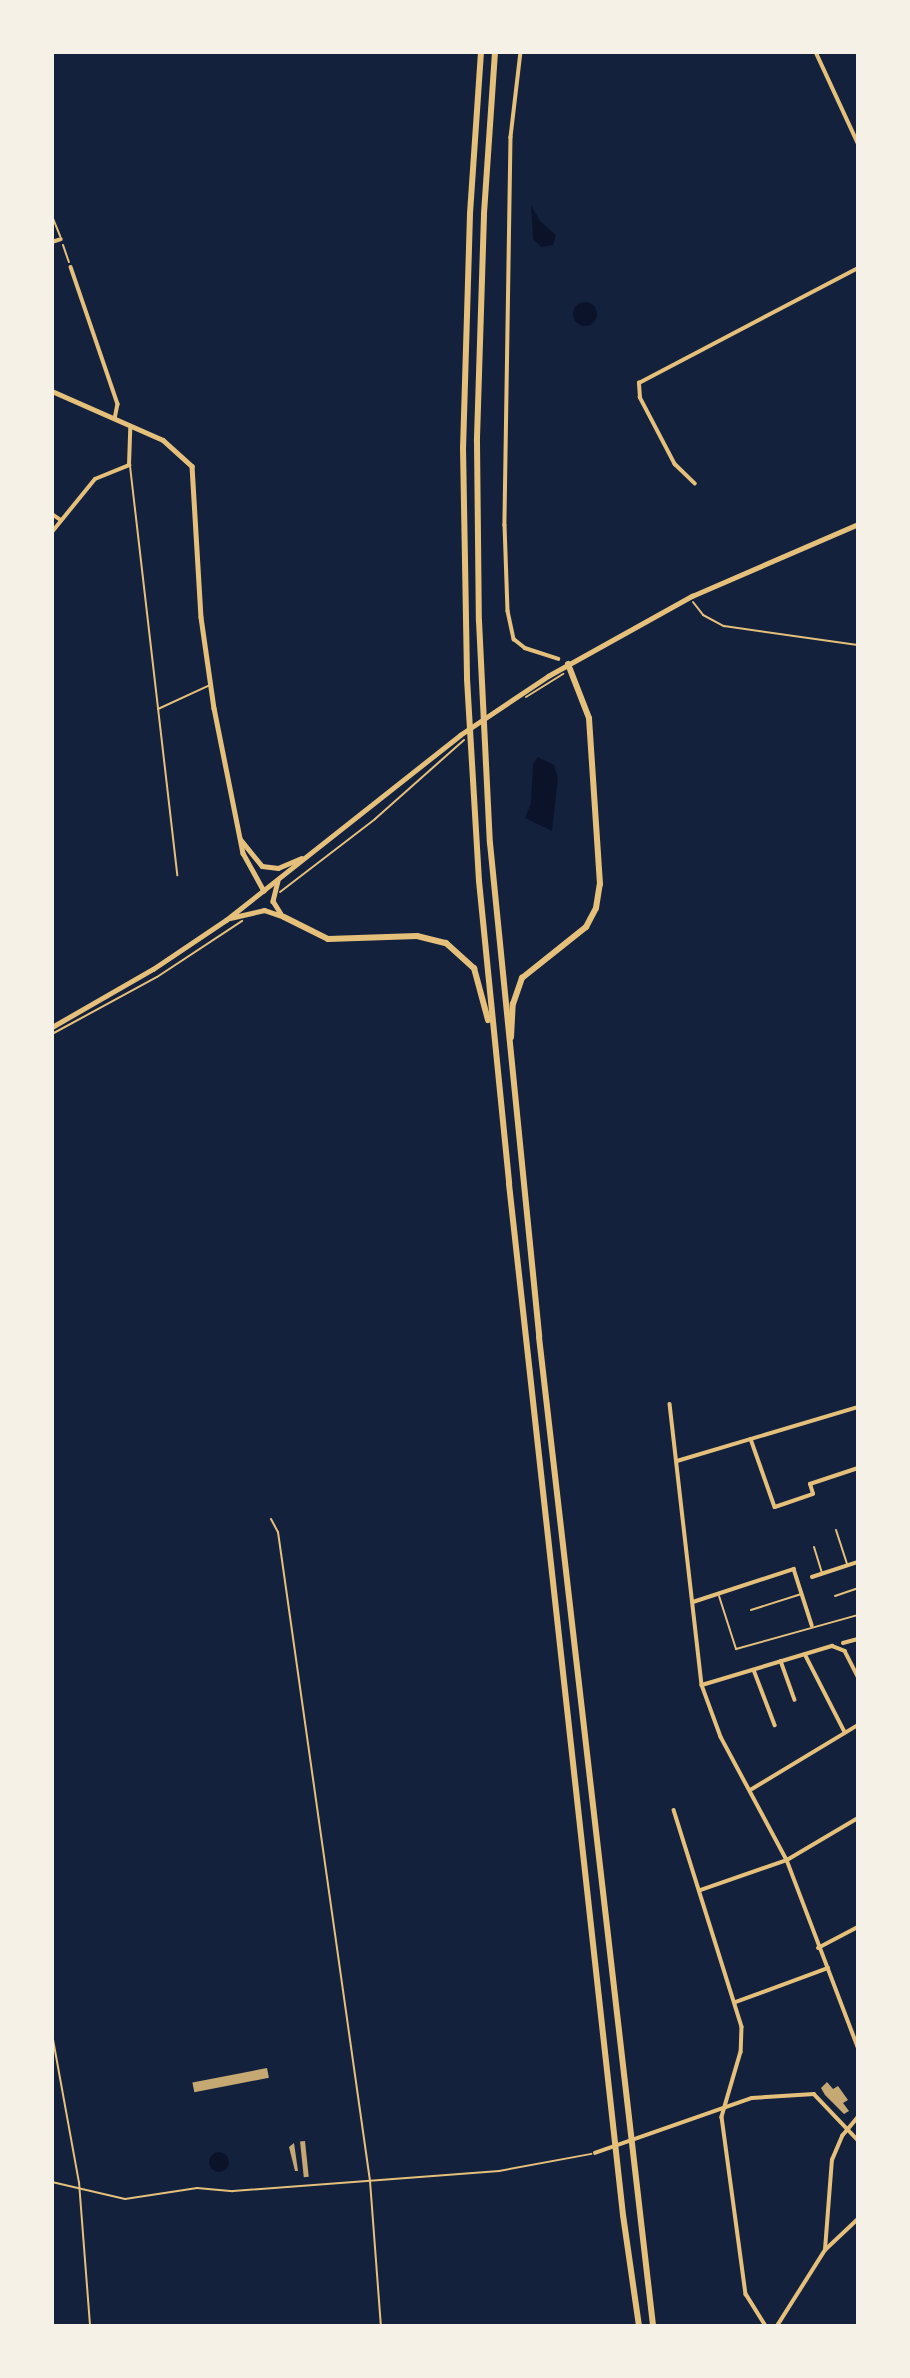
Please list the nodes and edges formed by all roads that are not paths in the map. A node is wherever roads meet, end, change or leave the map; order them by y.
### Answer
1 (481, 52) edge
2 (495, 52) edge
3 (521, 52) edge
4 (816, 52) edge
5 (858, 143) edge
6 (61, 239) dead end
7 (52, 242) edge
8 (71, 267) dead end
9 (858, 268) edge
10 (52, 391) edge
11 (115, 419) junction
12 (130, 427) junction
13 (129, 465) junction
14 (695, 485) dead end
15 (52, 514) edge
16 (61, 520) junction
17 (858, 524) edge
18 (52, 532) edge
19 (558, 659) dead end
20 (568, 664) junction
21 (210, 685) junction
22 (157, 709) junction
23 (237, 833) junction
24 (312, 854) junction
25 (177, 875) dead end
26 (279, 880) junction
27 (265, 891) junction
28 (284, 918) junction
29 (226, 920) junction
30 (52, 1027) edge
31 (493, 1038) junction
32 (510, 1053) junction
33 (670, 1404) dead end
34 (858, 1407) edge
35 (751, 1439) junction
36 (677, 1461) junction
37 (858, 1468) edge
38 (836, 1530) dead end
39 (814, 1547) dead end
40 (858, 1562) edge
41 (848, 1566) junction
42 (823, 1574) junction
43 (812, 1577) dead end
44 (858, 1588) edge
45 (718, 1594) junction
46 (802, 1594) junction
47 (835, 1596) dead end
48 (693, 1602) junction
49 (751, 1610) dead end
50 (858, 1615) edge
51 (812, 1625) junction
52 (858, 1639) edge
53 (842, 1643) dead end
54 (805, 1654) junction
55 (781, 1661) junction
56 (754, 1670) junction
57 (858, 1677) edge
58 (702, 1685) junction
59 (795, 1700) dead end
60 (775, 1725) dead end
61 (858, 1725) edge
62 (845, 1732) junction
63 (752, 1788) junction
64 (674, 1810) dead end
65 (858, 1818) edge
66 (787, 1860) junction
67 (700, 1890) junction
68 (858, 1927) edge
69 (818, 1948) junction
70 (828, 1968) junction
71 (736, 2002) junction
72 (858, 2047) edge
73 (724, 2108) junction
74 (858, 2117) edge
75 (848, 2126) junction
76 (858, 2140) edge
77 (595, 2153) road end
78 (858, 2219) edge
79 (829, 2229) junction
80 (841, 2233) junction
81 (825, 2250) junction
82 (639, 2326) edge
83 (653, 2326) edge
84 (766, 2326) edge
85 (777, 2326) edge

1 - 31 highway
2 - 32 highway
3 - 19 street
4 - 5 street
6 - 7 street
8 - 11 street
9 - 14 street
10 - 11 main road
11 - 12 main road
12 - 13 street
12 - 21 main road
13 - 16 street
13 - 22 lane
15 - 16 street
16 - 18 street
17 - 20 main road
20 - 24 main road
20 - 32 highway
21 - 22 lane
21 - 23 main road
22 - 25 lane
23 - 24 main road
23 - 27 main road
24 - 26 main road
26 - 27 main road
26 - 28 main road
27 - 29 main road
28 - 29 main road
28 - 31 highway
29 - 30 main road
31 - 82 highway
32 - 83 highway
33 - 36 street
34 - 35 street
35 - 36 street
35 - 37 street
36 - 48 street
38 - 41 lane
39 - 42 lane
40 - 41 street
41 - 42 street
42 - 43 street
44 - 47 lane
45 - 46 street
45 - 48 street
45 - 51 lane
46 - 49 lane
46 - 51 street
48 - 58 street
50 - 51 lane
52 - 53 street
54 - 55 street
54 - 57 street
54 - 62 street
55 - 56 street
55 - 59 street
56 - 58 street
56 - 60 street
58 - 63 street
61 - 62 street
62 - 63 street
63 - 66 street
64 - 67 street
65 - 66 street
66 - 67 street
66 - 69 street
67 - 71 street
68 - 69 street
69 - 70 street
70 - 71 street
70 - 72 street
71 - 73 street
73 - 75 street
73 - 77 street
73 - 84 street
74 - 75 street
75 - 76 street
75 - 79 street
78 - 80 street
79 - 80 street
79 - 81 street
80 - 81 street
81 - 85 street

